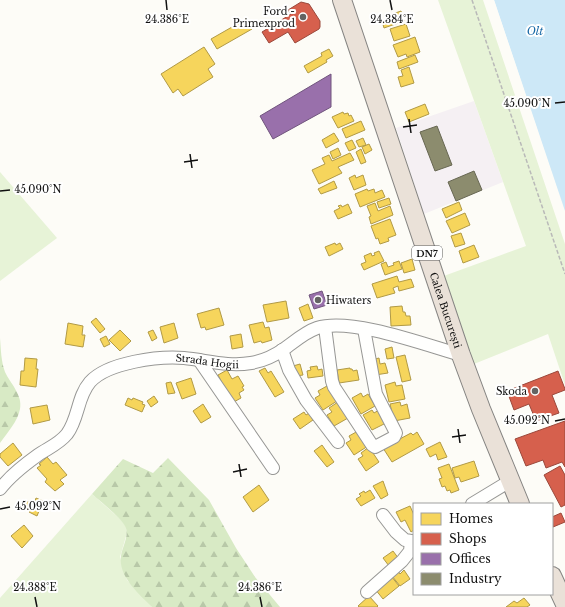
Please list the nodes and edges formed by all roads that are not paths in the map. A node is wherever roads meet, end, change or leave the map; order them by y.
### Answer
1 (342, 0) edge
2 (324, 327) junction
3 (364, 329) junction
4 (282, 350) junction
5 (461, 355) junction
6 (199, 360) junction
7 (338, 442) dead end
8 (273, 468) dead end
9 (510, 481) junction
10 (0, 490) edge
11 (474, 503) edge
12 (520, 503) edge
13 (383, 515) dead end
14 (413, 541) edge
15 (553, 578) edge
16 (367, 592) dead end
17 (565, 604) edge

1 - 5 highway, Calea București / DN7
2 - 3 street, Strada Hogii
2 - 3 street
2 - 4 street, Strada Hogii
3 - 5 street, Strada Hogii
4 - 6 street, Strada Hogii
4 - 7 street
5 - 9 highway, Calea București / DN7
6 - 8 street
6 - 10 street, Strada Hogii
9 - 11 street
9 - 12 highway, Calea București / DN7
13 - 14 street
14 - 16 street
15 - 17 highway

